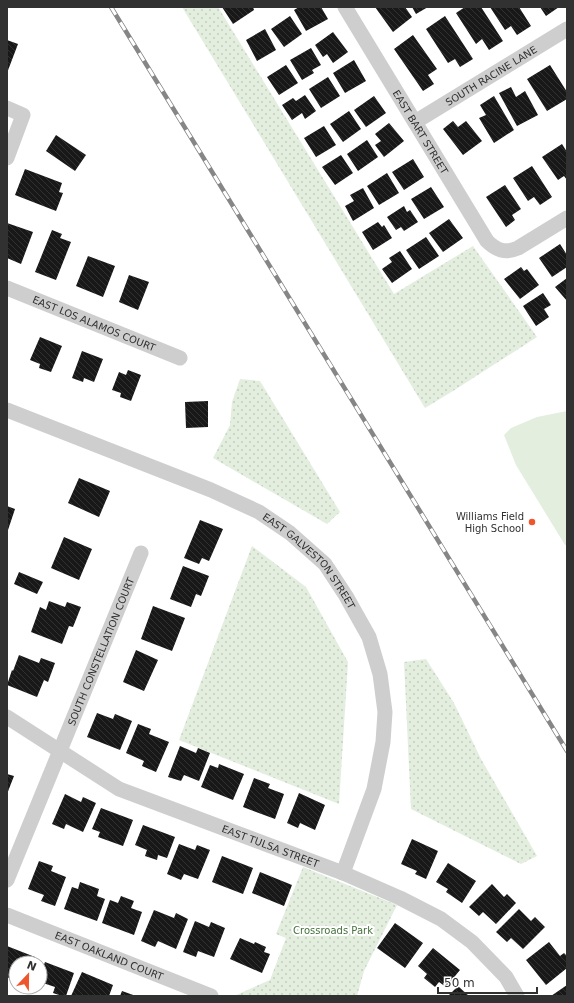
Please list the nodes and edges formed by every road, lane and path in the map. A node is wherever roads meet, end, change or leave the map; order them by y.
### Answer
1 (345, 7) edge
2 (567, 29) edge
3 (7, 108) edge
4 (415, 122) junction
5 (7, 158) edge
6 (567, 218) edge
7 (7, 288) edge
8 (180, 358) dead end
9 (7, 410) edge
10 (141, 553) dead end
11 (7, 717) edge
12 (60, 750) junction
13 (342, 872) junction
14 (7, 880) edge
15 (7, 915) edge
16 (211, 996) edge
17 (517, 996) edge

1 - 4 street, EAST BART STREET
2 - 4 street, SOUTH RACINE LANE
3 - 5 street
4 - 6 street, EAST BART STREET
7 - 8 street, EAST LOS ALAMOS COURT
9 - 13 street, EAST GALVESTON STREET
10 - 12 street, SOUTH CONSTELLATION COURT
11 - 12 street, EAST TULSA STREET
12 - 13 street, EAST TULSA STREET
12 - 14 street, SOUTH CONSTELLATION COURT
13 - 17 street, EAST TULSA STREET
15 - 16 street, EAST OAKLAND COURT

